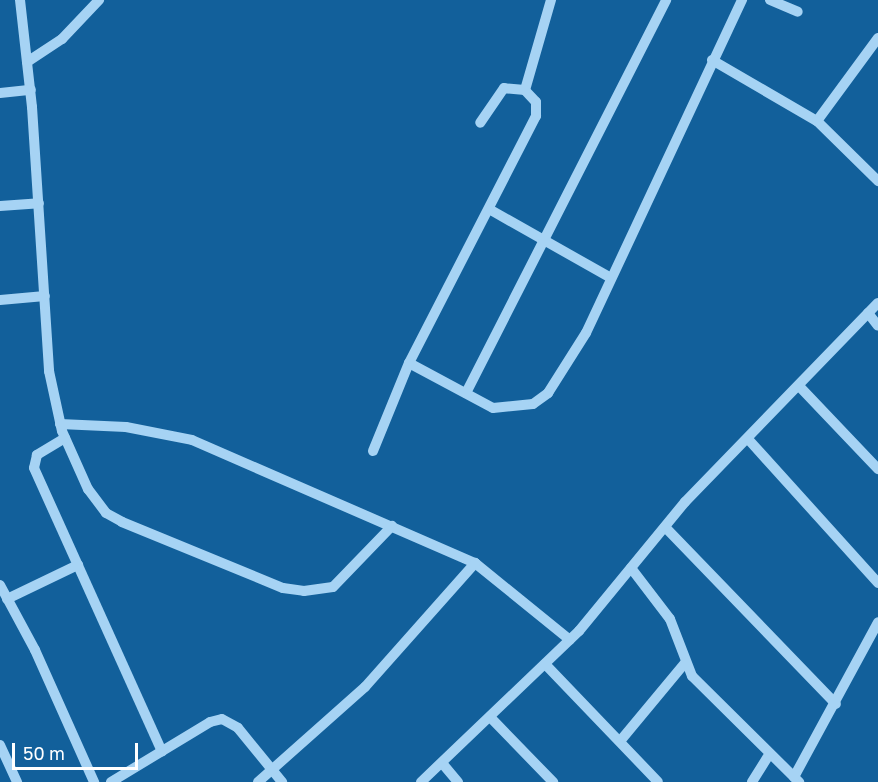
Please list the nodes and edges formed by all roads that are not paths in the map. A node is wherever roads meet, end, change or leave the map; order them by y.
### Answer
1 (20, 0) edge
2 (99, 0) edge
3 (550, 0) edge
4 (666, 0) edge
5 (742, 0) edge
6 (770, 0) edge
7 (798, 12) dead end
8 (878, 38) edge
9 (712, 60) junction
10 (27, 62) junction
11 (30, 90) junction
12 (525, 90) junction
13 (0, 93) edge
14 (817, 121) junction
15 (480, 123) dead end
16 (878, 181) edge
17 (39, 203) junction
18 (0, 206) edge
19 (489, 209) junction
20 (547, 242) junction
21 (610, 278) junction
22 (45, 296) junction
23 (0, 300) edge
24 (878, 303) edge
25 (868, 314) junction
26 (878, 326) edge
27 (409, 363) junction
28 (799, 386) junction
29 (466, 393) junction
30 (60, 424) junction
31 (65, 438) junction
32 (748, 439) junction
33 (373, 451) dead end
34 (878, 469) edge
35 (392, 526) junction
36 (665, 527) junction
37 (475, 563) junction
38 (78, 565) junction
39 (631, 568) junction
40 (878, 583) edge
41 (0, 585) edge
42 (7, 599) junction
43 (878, 622) edge
44 (570, 639) junction
45 (545, 663) junction
46 (684, 664) junction
47 (836, 704) junction
48 (490, 717) junction
49 (621, 740) junction
50 (0, 745) edge
51 (162, 751) junction
52 (770, 754) junction
53 (442, 763) junction
54 (272, 770) junction
55 (797, 780) edge
56 (17, 782) edge
57 (94, 782) edge
58 (111, 782) edge
59 (258, 782) edge
60 (282, 782) edge
61 (421, 782) edge
62 (458, 782) edge
63 (553, 782) edge
64 (658, 782) edge
65 (752, 782) edge

1 - 10 street
2 - 10 street
3 - 12 street
4 - 20 street
5 - 9 street
6 - 7 street
8 - 14 street
9 - 14 street
9 - 21 street
10 - 11 street
11 - 13 street
11 - 17 street
12 - 15 street
12 - 19 street
14 - 16 street
17 - 18 street
17 - 22 street
19 - 20 street
19 - 27 street
20 - 21 street
20 - 29 street
21 - 29 street
22 - 23 street
22 - 30 street
24 - 25 street
25 - 26 street
25 - 28 street
27 - 29 street
27 - 33 street
28 - 32 street
28 - 34 street
30 - 31 street
30 - 35 street
31 - 35 street
31 - 38 street
32 - 36 street
32 - 40 street
35 - 37 street
36 - 39 street
36 - 47 street
37 - 44 street
37 - 54 street
38 - 42 street
38 - 51 street
39 - 44 street
39 - 46 street
41 - 42 street
42 - 57 street
43 - 47 street
44 - 45 street
45 - 48 street
45 - 49 street
46 - 49 street
46 - 52 street
47 - 55 street
48 - 53 street
48 - 63 street
49 - 64 street
50 - 56 street
51 - 54 street
51 - 58 street
52 - 55 street
52 - 65 street
53 - 61 street
53 - 62 street
54 - 59 street
54 - 60 street

